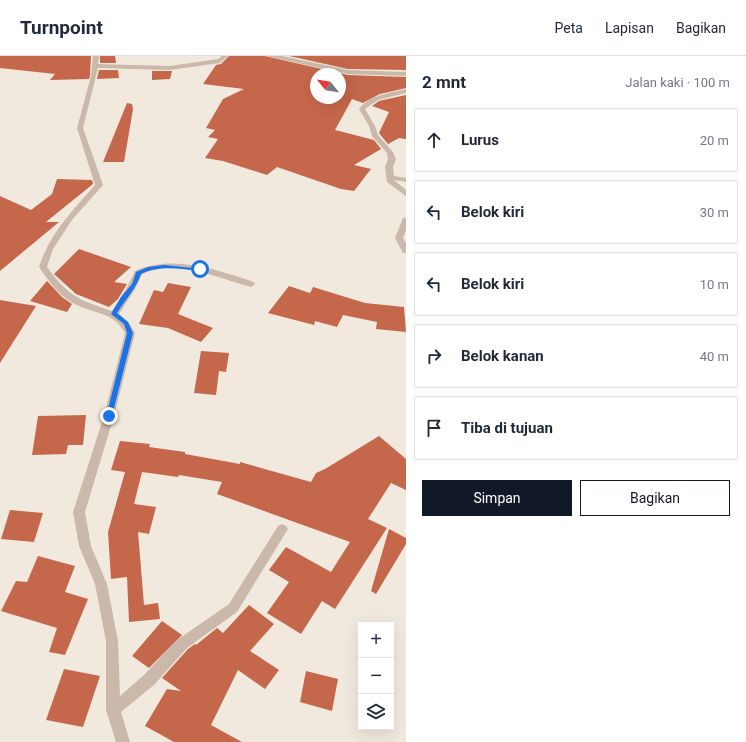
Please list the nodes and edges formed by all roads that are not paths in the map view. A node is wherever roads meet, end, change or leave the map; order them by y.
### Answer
1 (225, 56) edge
2 (269, 56) edge
3 (95, 61) edge
4 (406, 74) edge
5 (406, 91) edge
6 (390, 177) junction
7 (406, 180) edge
8 (406, 194) edge
9 (406, 220) edge
10 (406, 252) edge
11 (251, 284) dead end
12 (114, 314) junction
13 (282, 529) dead end
14 (113, 710) junction
15 (123, 742) edge

1 - 3 street
2 - 4 street
3 - 12 street
5 - 6 street
6 - 7 street
6 - 8 street
9 - 10 street
11 - 12 street
12 - 14 street
13 - 14 street
14 - 15 street

